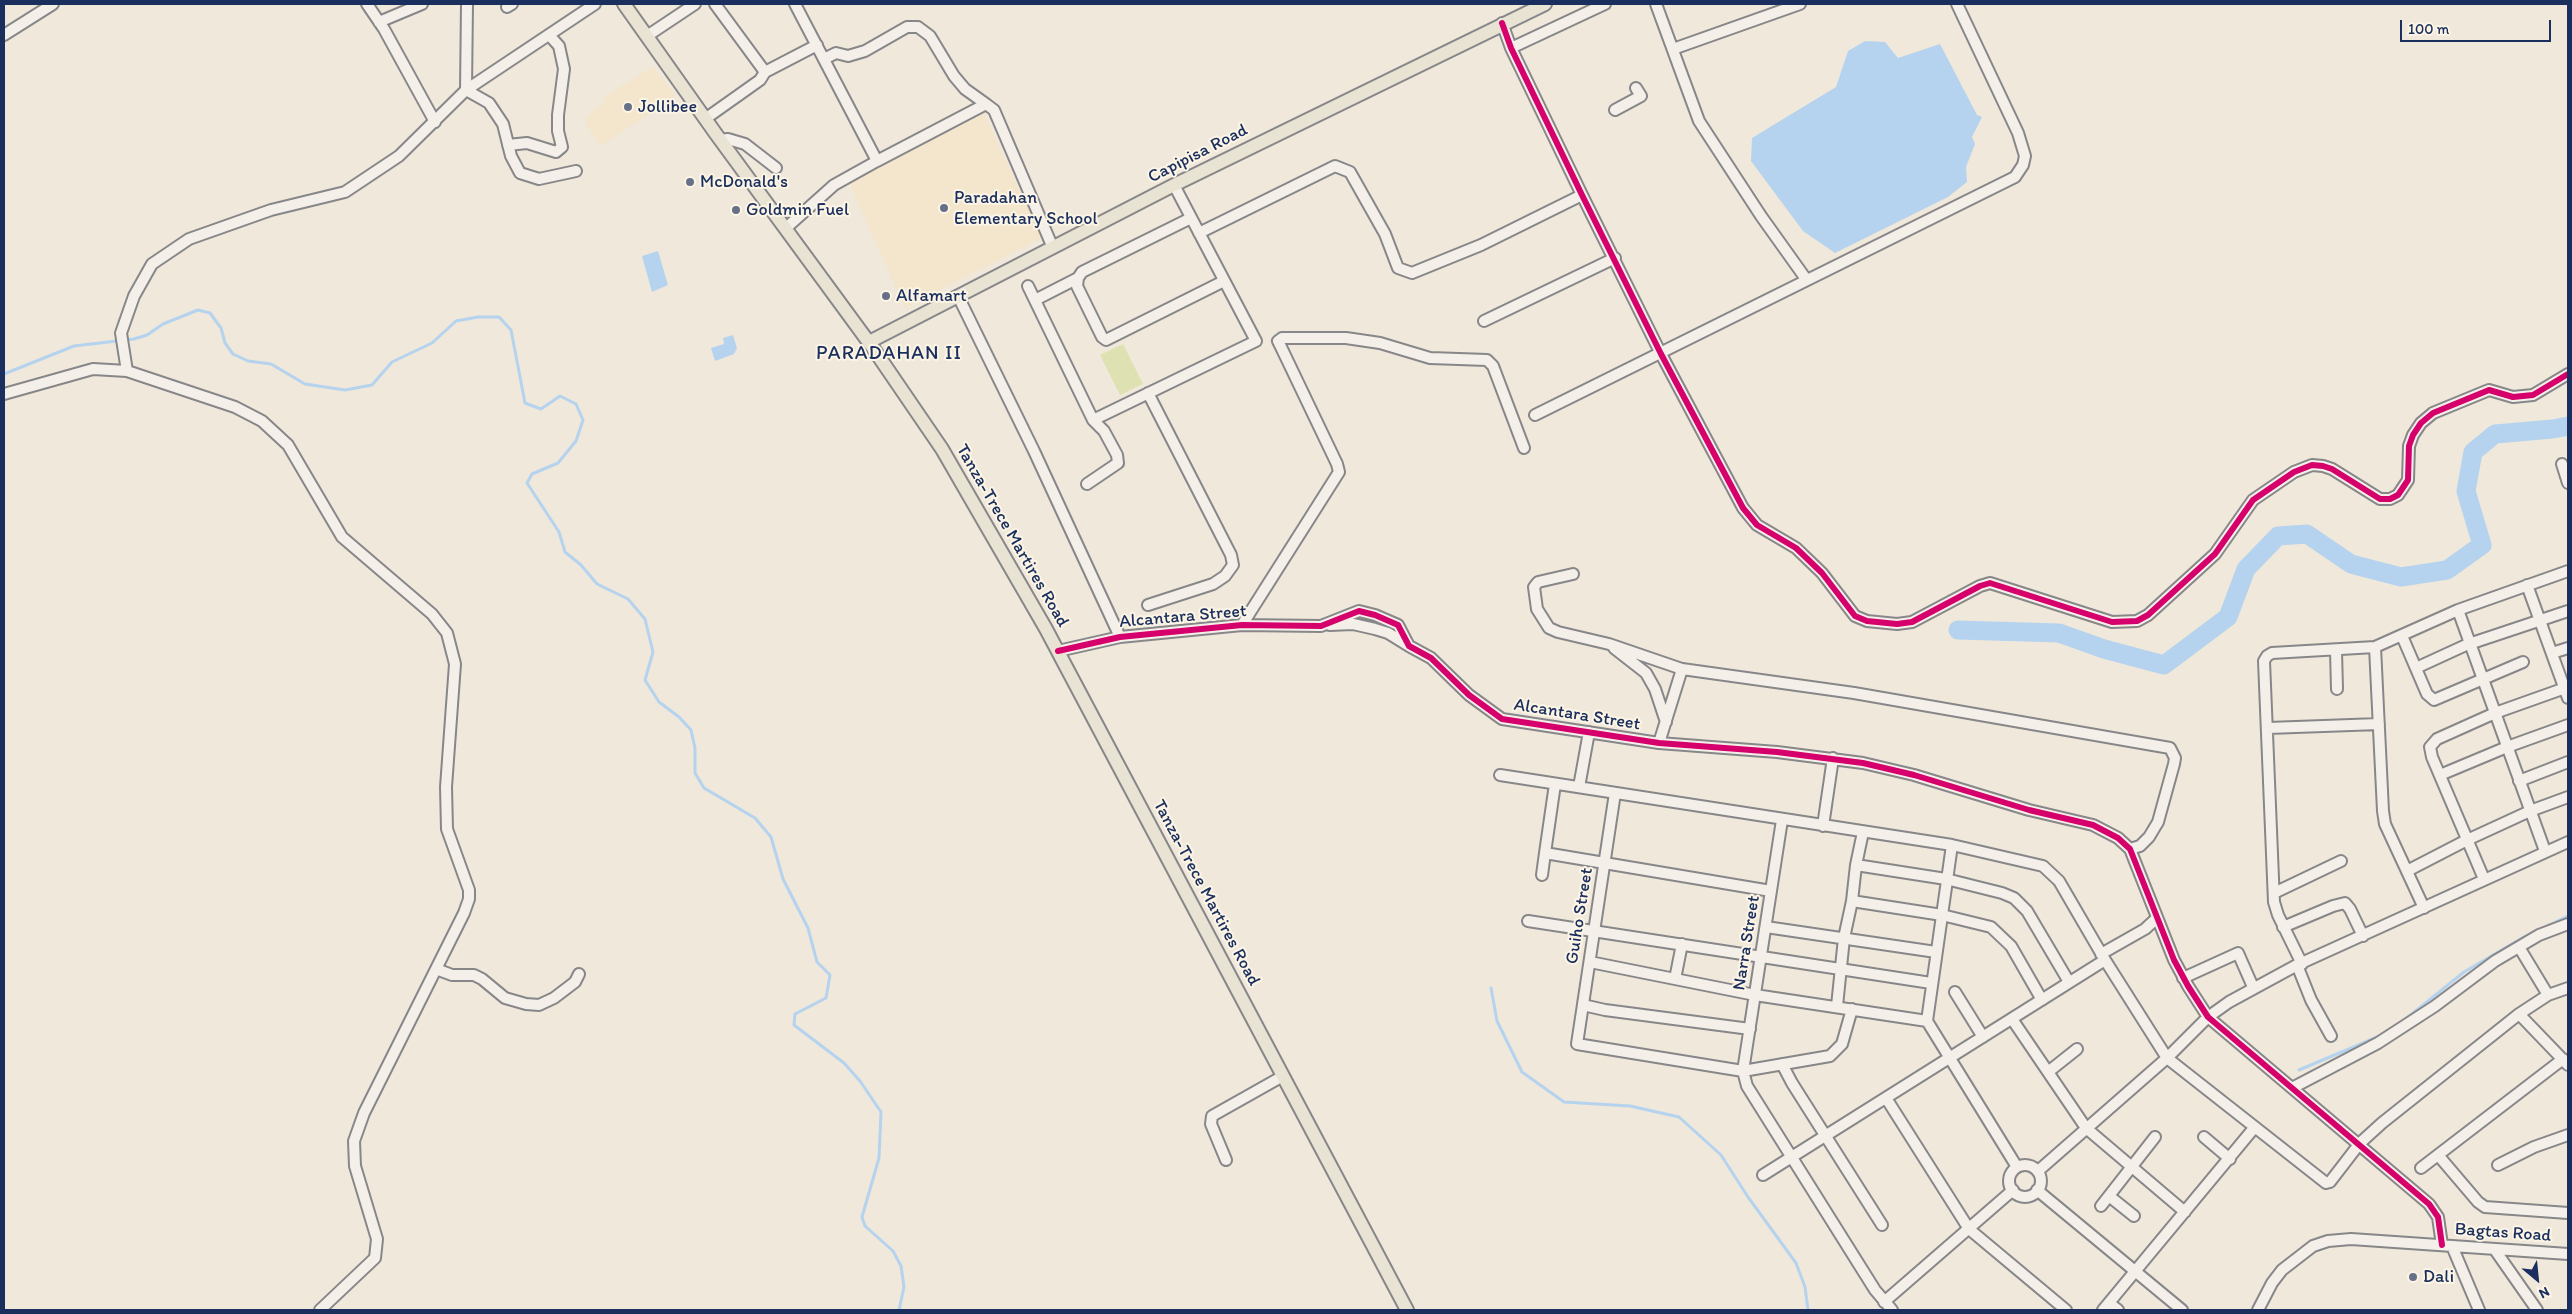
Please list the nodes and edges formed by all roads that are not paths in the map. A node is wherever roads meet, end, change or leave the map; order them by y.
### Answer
1 (53, 4) edge
2 (367, 4) edge
3 (422, 4) edge
4 (467, 4) edge
5 (595, 4) edge
6 (624, 4) edge
7 (695, 4) edge
8 (715, 4) edge
9 (796, 4) edge
10 (1545, 4) edge
11 (1605, 4) edge
12 (1656, 4) edge
13 (1800, 4) edge
14 (1957, 4) edge
15 (379, 22) junction
16 (1502, 23) junction
17 (4, 35) edge
18 (549, 35) junction
19 (647, 36) junction
20 (817, 45) junction
21 (1511, 48) junction
22 (1673, 49) junction
23 (824, 59) junction
24 (765, 72) junction
25 (1636, 88) dead end
26 (466, 90) junction
27 (986, 104) junction
28 (1615, 110) dead end
29 (705, 119) junction
30 (435, 122) junction
31 (720, 140) junction
32 (508, 145) junction
33 (877, 161) junction
34 (776, 168) dead end
35 (576, 171) dead end
36 (1174, 185) junction
37 (1582, 195) junction
38 (1191, 218) junction
39 (786, 228) junction
40 (1199, 233) junction
41 (1053, 248) junction
42 (1614, 258) junction
43 (1078, 278) junction
44 (1806, 279) junction
45 (1224, 281) junction
46 (1028, 286) dead end
47 (958, 296) junction
48 (1035, 300) junction
49 (1484, 322) dead end
50 (869, 342) junction
51 (1661, 354) junction
52 (127, 366) junction
53 (2568, 374) edge
54 (1148, 393) junction
55 (4, 394) edge
56 (1535, 415) dead end
57 (1093, 420) junction
58 (1524, 448) dead end
59 (2562, 464) dead end
60 (2568, 482) edge
61 (1087, 484) dead end
62 (2568, 571) edge
63 (1573, 574) dead end
64 (2527, 586) junction
65 (1148, 605) dead end
66 (2458, 610) junction
67 (2568, 611) edge
68 (2540, 620) junction
69 (1242, 625) junction
70 (2402, 636) junction
71 (1120, 637) junction
72 (1609, 644) junction
73 (2470, 644) junction
74 (2375, 647) junction
75 (2568, 648) edge
76 (1058, 650) junction
77 (2336, 650) junction
78 (2552, 653) junction
79 (2523, 662) dead end
80 (2416, 668) junction
81 (1682, 669) junction
82 (2483, 680) junction
83 (2566, 687) edge
84 (2337, 689) dead end
85 (2568, 698) edge
86 (2495, 713) junction
87 (1666, 722) junction
88 (2378, 724) junction
89 (2568, 725) edge
90 (2268, 728) junction
91 (1589, 732) junction
92 (1659, 743) junction
93 (2507, 747) junction
94 (1833, 758) junction
95 (2568, 762) edge
96 (1500, 775) dead end
97 (2440, 775) junction
98 (2520, 781) junction
99 (1555, 784) junction
100 (1579, 787) junction
101 (1616, 793) junction
102 (2568, 797) edge
103 (2530, 811) junction
104 (1782, 820) junction
105 (1823, 826) junction
106 (1863, 832) junction
107 (2467, 840) junction
108 (2568, 842) edge
109 (1952, 846) junction
110 (2130, 849) junction
111 (2545, 851) junction
112 (1545, 853) junction
113 (2341, 861) dead end
114 (1605, 862) junction
115 (1856, 865) junction
116 (2407, 871) junction
117 (1542, 875) dead end
118 (1946, 879) junction
119 (2484, 879) junction
120 (1771, 891) junction
121 (2274, 892) junction
122 (1852, 901) junction
123 (2424, 908) junction
124 (1942, 915) junction
125 (2157, 918) junction
126 (1528, 921) dead end
127 (2568, 924) edge
128 (1766, 926) junction
129 (2284, 927) junction
130 (1594, 930) junction
131 (2363, 936) junction
132 (1844, 938) junction
133 (1682, 944) junction
134 (2519, 947) junction
135 (1936, 952) junction
136 (1761, 956) junction
137 (2103, 957) junction
138 (1590, 962) junction
139 (2299, 965) junction
140 (436, 969) junction
141 (1840, 970) junction
142 (579, 974) dead end
143 (2183, 978) junction
144 (1675, 979) junction
145 (2070, 982) junction
146 (1931, 983) junction
147 (2253, 987) junction
148 (2568, 988) edge
149 (1954, 992) dead end
150 (1755, 995) junction
151 (2548, 995) junction
152 (2042, 1000) junction
153 (1583, 1005) junction
154 (1837, 1006) junction
155 (1852, 1009) junction
156 (2519, 1014) junction
157 (2208, 1017) junction
158 (2012, 1019) junction
159 (1927, 1022) junction
160 (1750, 1029) junction
161 (2330, 1036) dead end
162 (1984, 1037) junction
163 (2077, 1050) dead end
164 (2167, 1058) junction
165 (1949, 1059) junction
166 (2566, 1062) edge
167 (1782, 1064) junction
168 (1743, 1071) junction
169 (2048, 1072) junction
170 (1283, 1076) junction
171 (2292, 1088) junction
172 (1886, 1098) junction
173 (2086, 1128) junction
174 (2254, 1128) junction
175 (2568, 1135) edge
176 (1825, 1136) junction
177 (2155, 1137) dead end
178 (2204, 1137) dead end
179 (2360, 1143) junction
180 (2438, 1155) junction
181 (1792, 1157) junction
182 (2230, 1158) junction
183 (1226, 1160) dead end
184 (2498, 1165) dead end
185 (2017, 1167) junction
186 (2132, 1167) junction
187 (2421, 1168) dead end
188 (2038, 1171) junction
189 (1763, 1175) dead end
190 (2013, 1190) junction
191 (2037, 1190) junction
192 (2109, 1196) junction
193 (2101, 1206) dead end
194 (2185, 1212) junction
195 (2568, 1213) edge
196 (2134, 1216) dead end
197 (1882, 1225) dead end
198 (1968, 1228) junction
199 (2447, 1246) junction
200 (2495, 1250) junction
201 (2568, 1254) edge
202 (2135, 1272) junction
203 (1884, 1302) junction
204 (2106, 1307) edge
205 (320, 1310) edge
206 (1407, 1310) edge
207 (1892, 1310) edge
208 (2066, 1310) edge
209 (2118, 1310) edge
210 (2182, 1310) edge
211 (2258, 1310) edge
212 (2479, 1310) edge
213 (2537, 1310) edge

1 - 17 street
2 - 15 street
3 - 15 street
4 - 26 street
5 - 18 street
6 - 19 main road, Tanza-Trece Martires Road
7 - 19 street
8 - 24 street
9 - 20 street
10 - 16 main road, Capipisa Road
11 - 21 street
12 - 22 street
13 - 22 street
14 - 44 street
15 - 30 street
16 - 21 street
16 - 36 main road, Capipisa Road
18 - 26 street
18 - 32 street
19 - 29 main road, Tanza-Trece Martires Road
20 - 23 street
20 - 24 street
21 - 37 street
22 - 44 street
23 - 27 street
23 - 33 street
24 - 29 street
25 - 28 street
26 - 30 street
26 - 32 street
27 - 33 street
27 - 41 street
29 - 31 main road, Tanza-Trece Martires Road
30 - 52 street
31 - 34 street
31 - 39 main road, Tanza-Trece Martires Road
32 - 35 street
33 - 39 street
36 - 38 street
36 - 41 main road, Capipisa Road
37 - 40 street
37 - 42 street
38 - 40 street
38 - 43 street
39 - 50 main road, Tanza-Trece Martires Road
40 - 45 street
41 - 47 main road, Capipisa Road
42 - 49 street
42 - 51 street
43 - 45 street
43 - 48 street
44 - 51 street
45 - 54 street
46 - 48 street
47 - 50 main road, Capipisa Road
47 - 71 street
48 - 57 street
50 - 76 main road, Tanza-Trece Martires Road
51 - 53 street
51 - 56 street
52 - 55 street
52 - 140 street
54 - 57 street
54 - 65 street
57 - 61 street
58 - 69 street
59 - 60 street
62 - 64 street
63 - 72 street
64 - 66 street
64 - 68 street
66 - 70 street
66 - 73 street
67 - 68 street
68 - 73 street
68 - 78 street
69 - 71 street, Alcantara Street
69 - 91 street, Alcantara Street
70 - 74 street
70 - 80 street
71 - 76 street, Alcantara Street
72 - 81 street
72 - 87 street
73 - 80 street
73 - 82 street
74 - 77 street
74 - 88 street
75 - 78 street
76 - 170 main road, Tanza-Trece Martires Road
77 - 84 street
77 - 90 street
78 - 83 street
79 - 82 street
80 - 82 street
81 - 87 street
81 - 110 street
82 - 86 street
83 - 85 street
83 - 86 street
86 - 93 street
86 - 97 street
87 - 92 street
88 - 90 street
88 - 116 street
89 - 93 street
90 - 121 street
91 - 92 street, Alcantara Street
91 - 100 street
92 - 94 street, Alcantara Street
93 - 97 street
93 - 98 street
94 - 105 street
94 - 110 street, Alcantara Street
95 - 98 street
96 - 99 street
97 - 107 street
98 - 103 street
99 - 100 street
99 - 112 street
100 - 101 street
101 - 104 street
101 - 114 street, Guiho Street
102 - 103 street
103 - 107 street
103 - 111 street
104 - 105 street
104 - 120 street, Narra Street
105 - 106 street
106 - 109 street
106 - 115 street
107 - 116 street
107 - 119 street
108 - 111 street
109 - 118 street
109 - 137 street
110 - 125 street
111 - 119 street
112 - 114 street
112 - 117 street
113 - 121 street
114 - 120 street
114 - 130 street, Guiho Street
115 - 118 street
115 - 122 street
116 - 123 street
118 - 124 street
118 - 145 street
119 - 123 street
120 - 128 street, Narra Street
121 - 129 street
122 - 124 street
122 - 132 street
123 - 131 street
124 - 135 street
124 - 152 street
125 - 137 street
125 - 143 street
126 - 130 street
127 - 134 street
128 - 132 street
128 - 136 street, Narra Street
129 - 131 street
129 - 139 street
130 - 133 street
130 - 138 street, Guiho Street
131 - 139 street
132 - 135 street
132 - 141 street
133 - 136 street
133 - 144 street
134 - 151 street
134 - 171 street
135 - 146 street
136 - 141 street
136 - 150 street, Narra Street
137 - 145 street
137 - 164 street
138 - 144 street
138 - 153 street, Guiho Street
139 - 147 street
139 - 161 street
140 - 142 street
140 - 205 street
141 - 146 street
141 - 154 street
143 - 147 street
143 - 157 street
144 - 150 street
145 - 152 street
146 - 159 street
147 - 157 street
148 - 151 street
149 - 162 street
150 - 154 street
150 - 160 street, Narra Street
151 - 156 street
152 - 158 street
153 - 160 street
153 - 168 street, Guiho Street
154 - 155 street
155 - 159 street
155 - 167 street
156 - 166 street
156 - 179 street
157 - 164 street
157 - 171 street
158 - 162 street
158 - 169 street
159 - 165 street
160 - 168 street, Narra Street
162 - 165 street
163 - 169 street
164 - 173 street
164 - 174 street
165 - 172 street
165 - 185 street
166 - 180 street
167 - 168 street
167 - 176 street
168 - 181 street
169 - 173 street
170 - 183 street
170 - 206 main road, Tanza-Trece Martires Road
171 - 179 street
172 - 176 street
172 - 198 street
173 - 186 street
173 - 188 street
174 - 179 street
174 - 182 street
175 - 184 street
176 - 181 street
176 - 197 street
177 - 186 street
178 - 182 street
179 - 199 street
180 - 187 street
180 - 195 street
181 - 189 street
181 - 203 street
182 - 194 street
185 - 188 street
185 - 190 street
186 - 192 street
186 - 194 street
188 - 191 street
190 - 191 street
190 - 198 street
191 - 202 street
192 - 193 street
192 - 196 street
194 - 202 street
198 - 203 street
198 - 208 street
199 - 200 street, Bagtas Road
199 - 211 street, Bagtas Road
199 - 212 street
200 - 201 street, Bagtas Road
200 - 213 street
202 - 204 street
202 - 210 street
203 - 207 street
204 - 209 street

